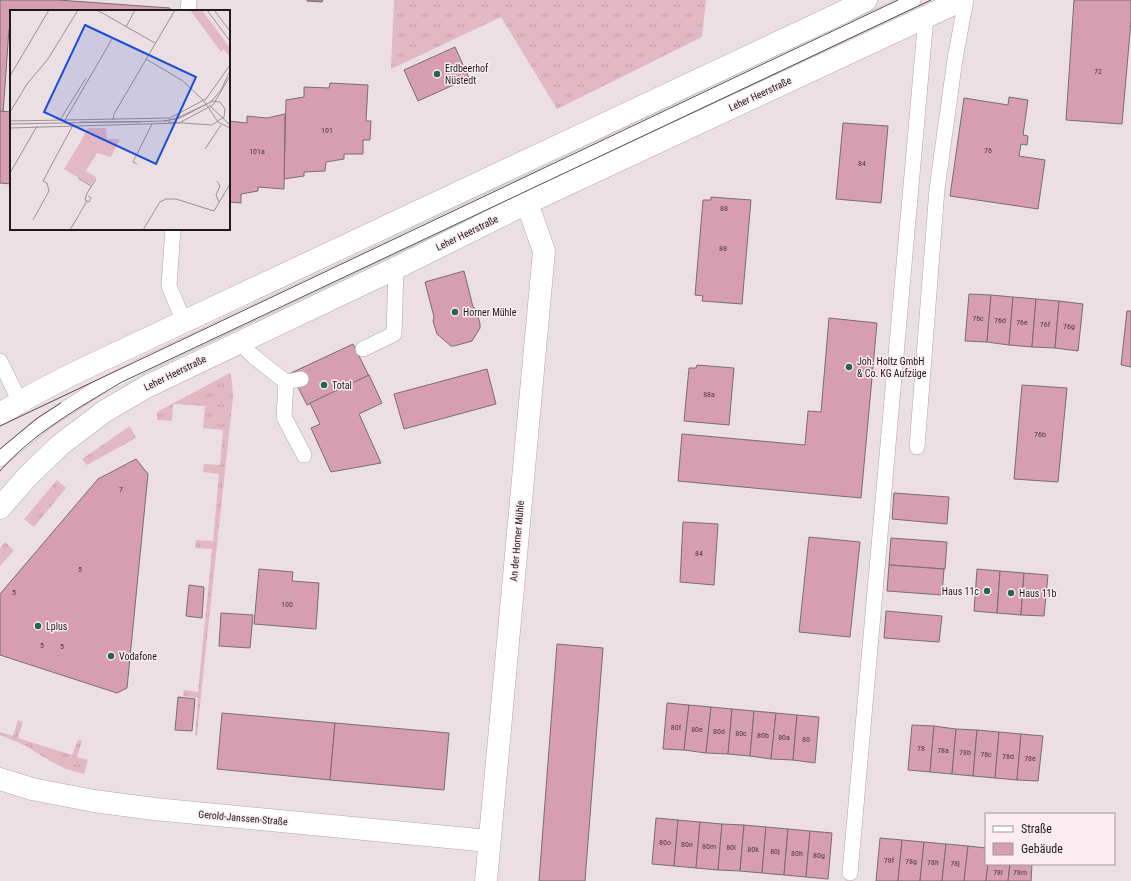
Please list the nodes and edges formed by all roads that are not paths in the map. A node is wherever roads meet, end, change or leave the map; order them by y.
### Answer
1 (189, 0) edge
2 (866, 0) edge
3 (962, 0) edge
4 (966, 0) edge
5 (842, 6) edge
6 (919, 8) edge
7 (188, 10) edge
8 (527, 203) junction
9 (173, 230) edge
10 (396, 268) junction
11 (184, 322) junction
12 (239, 342) junction
13 (363, 349) dead end
14 (0, 361) edge
15 (302, 380) dead end
16 (286, 382) junction
17 (20, 402) junction
18 (0, 414) edge
19 (918, 447) dead end
20 (304, 455) dead end
21 (0, 459) edge
22 (0, 508) edge
23 (0, 779) edge
24 (489, 841) junction
25 (850, 873) dead end
26 (486, 881) edge

1 - 7 lane
2 - 5 main road
3 - 6 main road, Leher Heerstraße
4 - 19 lane
5 - 11 main road
6 - 8 main road, Leher Heerstraße
6 - 21 lane
6 - 25 lane
8 - 10 main road, Leher Heerstraße
8 - 24 main road, An der Horner Mühle
9 - 11 lane
10 - 12 main road, Leher Heerstraße
10 - 13 lane
11 - 17 main road
12 - 16 lane
12 - 22 main road, Leher Heerstraße
14 - 17 lane
15 - 16 lane
16 - 20 lane
17 - 18 main road
23 - 24 main road, Gerold-Janssen-Straße
24 - 26 main road, An der Horner Mühle

